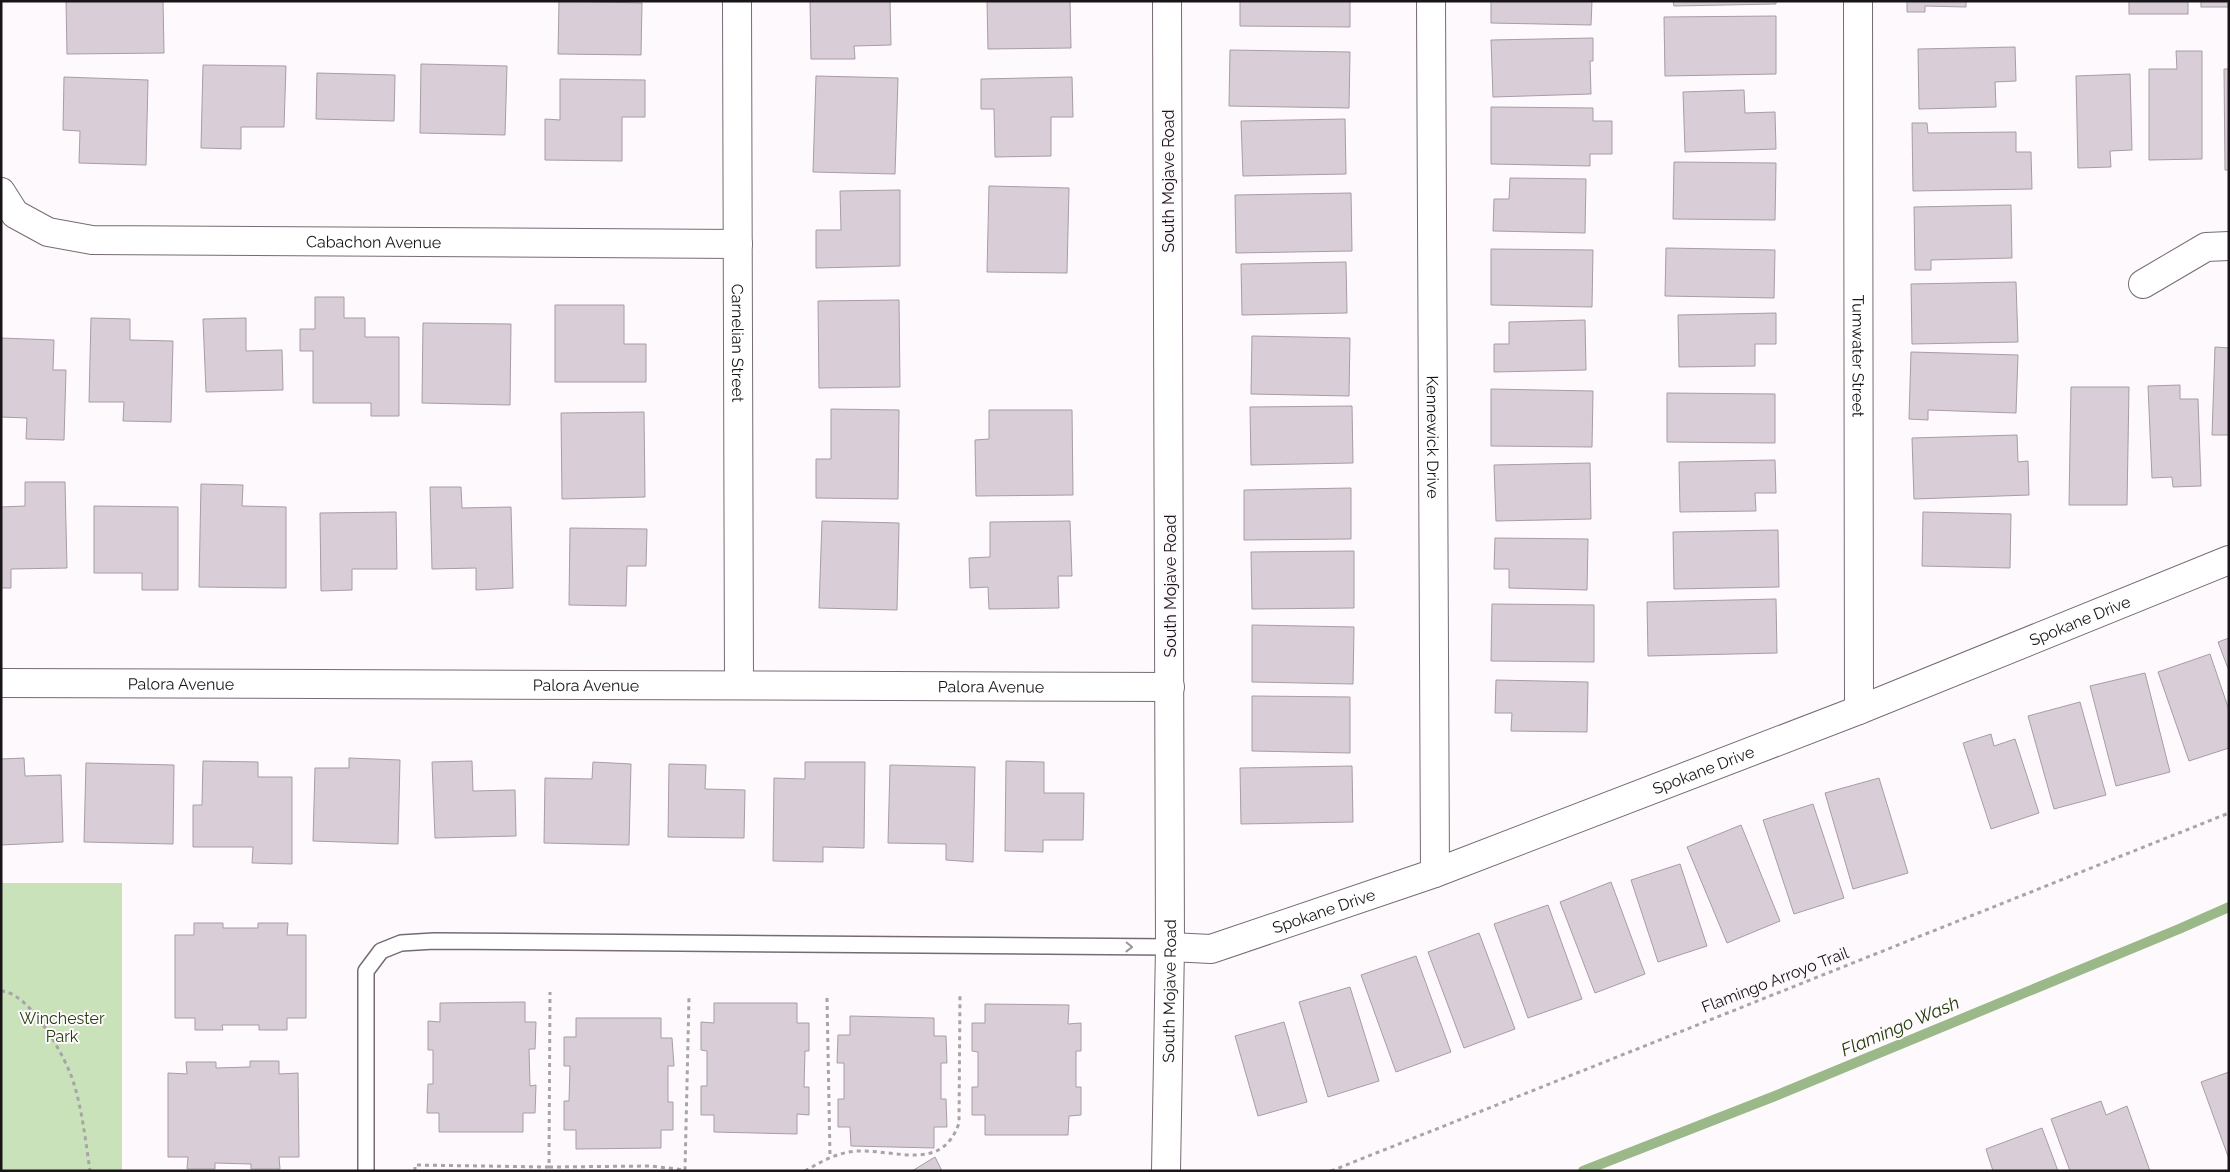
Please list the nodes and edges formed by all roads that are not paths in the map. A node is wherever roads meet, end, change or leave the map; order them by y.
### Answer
1 (737, 1) edge
2 (1167, 1) edge
3 (1431, 1) edge
4 (1858, 1) edge
5 (8, 203) edge
6 (738, 244) junction
7 (2229, 246) edge
8 (2143, 284) dead end
9 (2229, 560) edge
10 (1, 682) edge
11 (739, 685) junction
12 (1170, 687) junction
13 (1859, 710) junction
14 (1434, 873) junction
15 (1170, 948) junction
16 (366, 1171) edge
17 (1166, 1171) edge

1 - 6 street, Carnelian Street
2 - 12 street, South Mojave Road
3 - 14 street, Kennewick Drive
4 - 13 street, Tumwater Street
5 - 6 street, Cabachon Avenue
6 - 11 street, Carnelian Street
7 - 8 street
9 - 13 street, Spokane Drive
10 - 11 street, Palora Avenue
11 - 12 street, Palora Avenue
12 - 15 street, South Mojave Road
13 - 14 street, Spokane Drive
14 - 15 street, Spokane Drive
16 -> 15 lane
15 - 17 street, South Mojave Road

